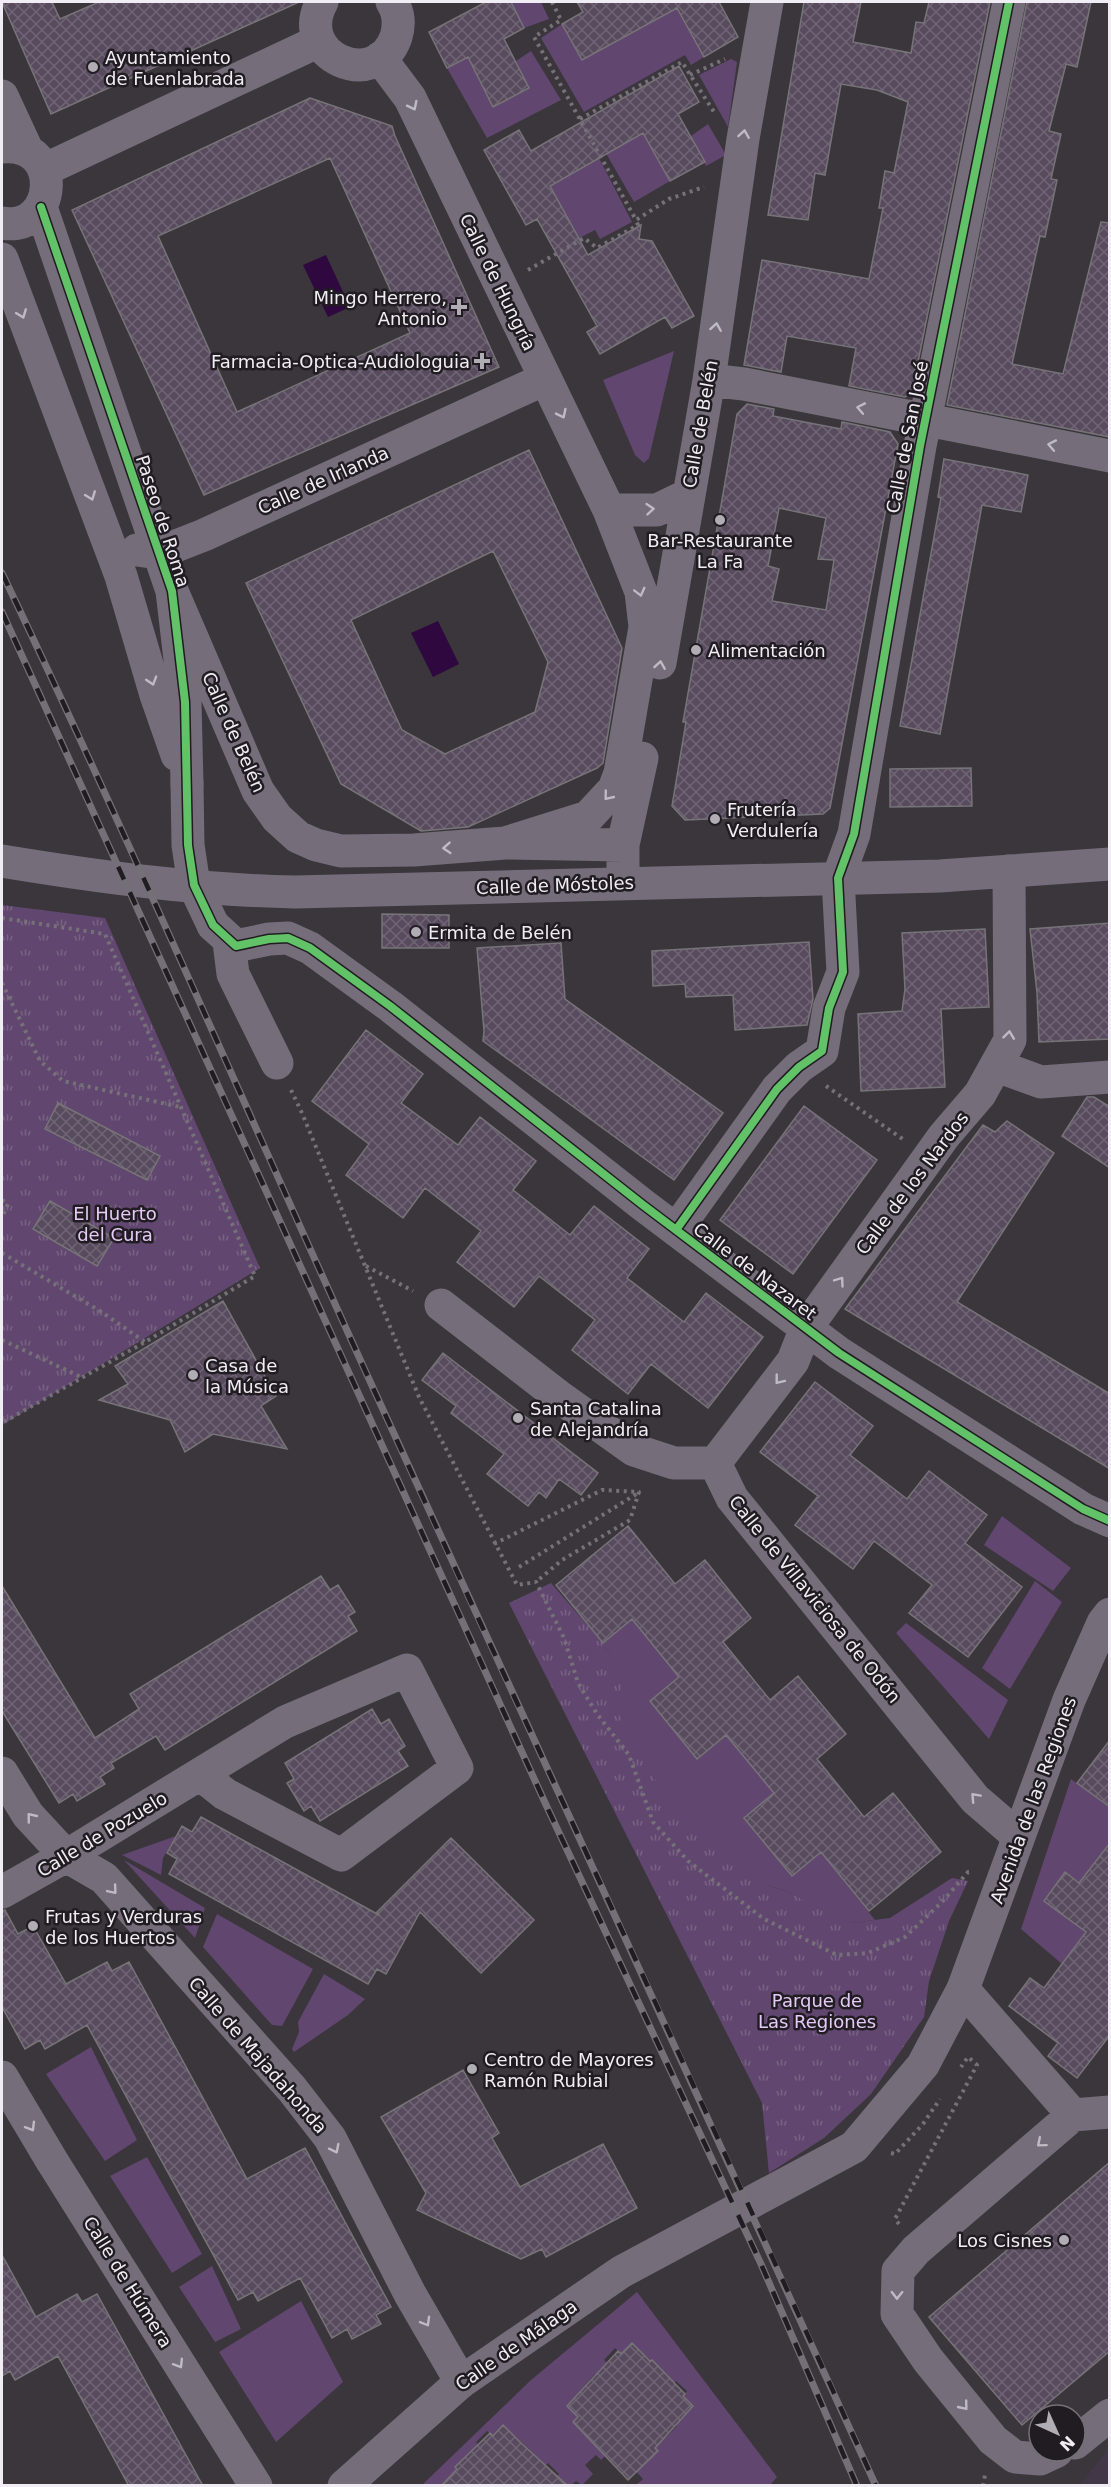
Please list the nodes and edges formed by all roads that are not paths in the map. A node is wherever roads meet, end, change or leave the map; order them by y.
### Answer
1 (322, 2) edge
2 (395, 2) edge
3 (767, 2) edge
4 (1009, 2) edge
5 (320, 41) junction
6 (380, 58) junction
7 (2, 96) edge
8 (24, 156) edge
9 (41, 207) junction
10 (2, 223) edge
11 (2, 259) edge
12 (545, 379) junction
13 (709, 380) junction
14 (925, 421) junction
15 (1110, 456) edge
16 (688, 495) junction
17 (609, 510) junction
18 (102, 527) junction
19 (158, 553) junction
20 (172, 591) junction
21 (625, 741) joint
22 (187, 784) junction
23 (506, 843) junction
24 (623, 845) junction
25 (2, 861) edge
26 (1110, 864) edge
27 (1009, 871) junction
28 (623, 883) junction
29 (838, 890) junction
30 (221, 934) junction
31 (277, 1063) road end
32 (997, 1066) junction
33 (1110, 1077) edge
34 (676, 1230) junction
35 (441, 1305) road end
36 (806, 1328) junction
37 (715, 1463) junction
38 (1110, 1521) edge
39 (1110, 1614) edge
40 (2, 1773) edge
41 (201, 1774) junction
42 (1018, 1836) junction
43 (66, 1856) junction
44 (2, 1892) edge
45 (963, 1989) junction
46 (2, 2077) edge
47 (1110, 2112) edge
48 (1073, 2115) junction
49 (704, 2227) joint
50 (461, 2382) junction
51 (1110, 2415) edge
52 (1087, 2433) edge
53 (1027, 2458) edge
54 (256, 2486) edge
55 (344, 2486) edge

1 - 5 main road
2 - 6 main road
13 -> 3 street, Calle de Belén
4 - 14 street, Calle de San José
5 - 6 main road
5 - 8 main road
6 -> 12 street, Calle de Hungría
7 - 8 street
8 - 9 street
9 - 10 street
9 - 19 street, Paseo de Roma
11 -> 18 street, Paseo de Roma
12 -> 17 street, Calle de Hungría
12 - 19 street, Calle de Irlanda
14 -> 13 street
13 - 16 street, Calle de Belén
15 -> 14 street
14 - 29 street, Calle de San José
17 -> 16 street
24 -> 16 street, Calle de Belén
17 -> 21 street, Calle de Hungría
18 - 19 street
18 -> 22 street, Paseo de Roma
19 - 20 street, Paseo de Roma
20 - 22 street, Paseo de Roma
23 -> 20 street, Calle de Belén
21 -> 23 street, Calle de Belén
22 - 30 street, Paseo de Roma, bridge
23 - 24 street, Calle de Belén
24 - 28 street, Calle de Belén
25 - 28 main road, Calle de Móstoles
26 - 27 main road, Calle de Móstoles
27 - 29 main road, Calle de Móstoles
32 -> 27 street, Calle de los Nardos
28 - 29 main road, Calle de Móstoles
29 - 34 street
30 - 31 street, Paseo de Roma
30 - 34 street, Calle de Nazaret
32 - 33 street
36 -> 32 street, Calle de los Nardos
34 - 36 street, Calle de Nazaret
35 - 37 street
36 -> 37 street, Calle de los Nardos
36 - 38 street, Calle de Nazaret
42 -> 37 street, Calle de Villaviciosa de Odón
39 - 42 main road, Avenida de las Regiones
43 -> 40 street, Calle de Majadahonda
41 - 41 street, Calle de Pozuelo
41 - 43 street, Calle de Pozuelo
42 - 45 main road, Avenida de las Regiones
43 - 44 street, Calle de Pozuelo
43 -> 50 street, Calle de Majadahonda
45 - 48 street
45 - 49 main road, Avenida de las Regiones
46 -> 54 street, Calle de Húmera
47 - 48 street
48 -> 53 street
49 - 50 main road, Calle de Málaga
50 - 55 main road, Calle de Málaga
51 - 52 street

